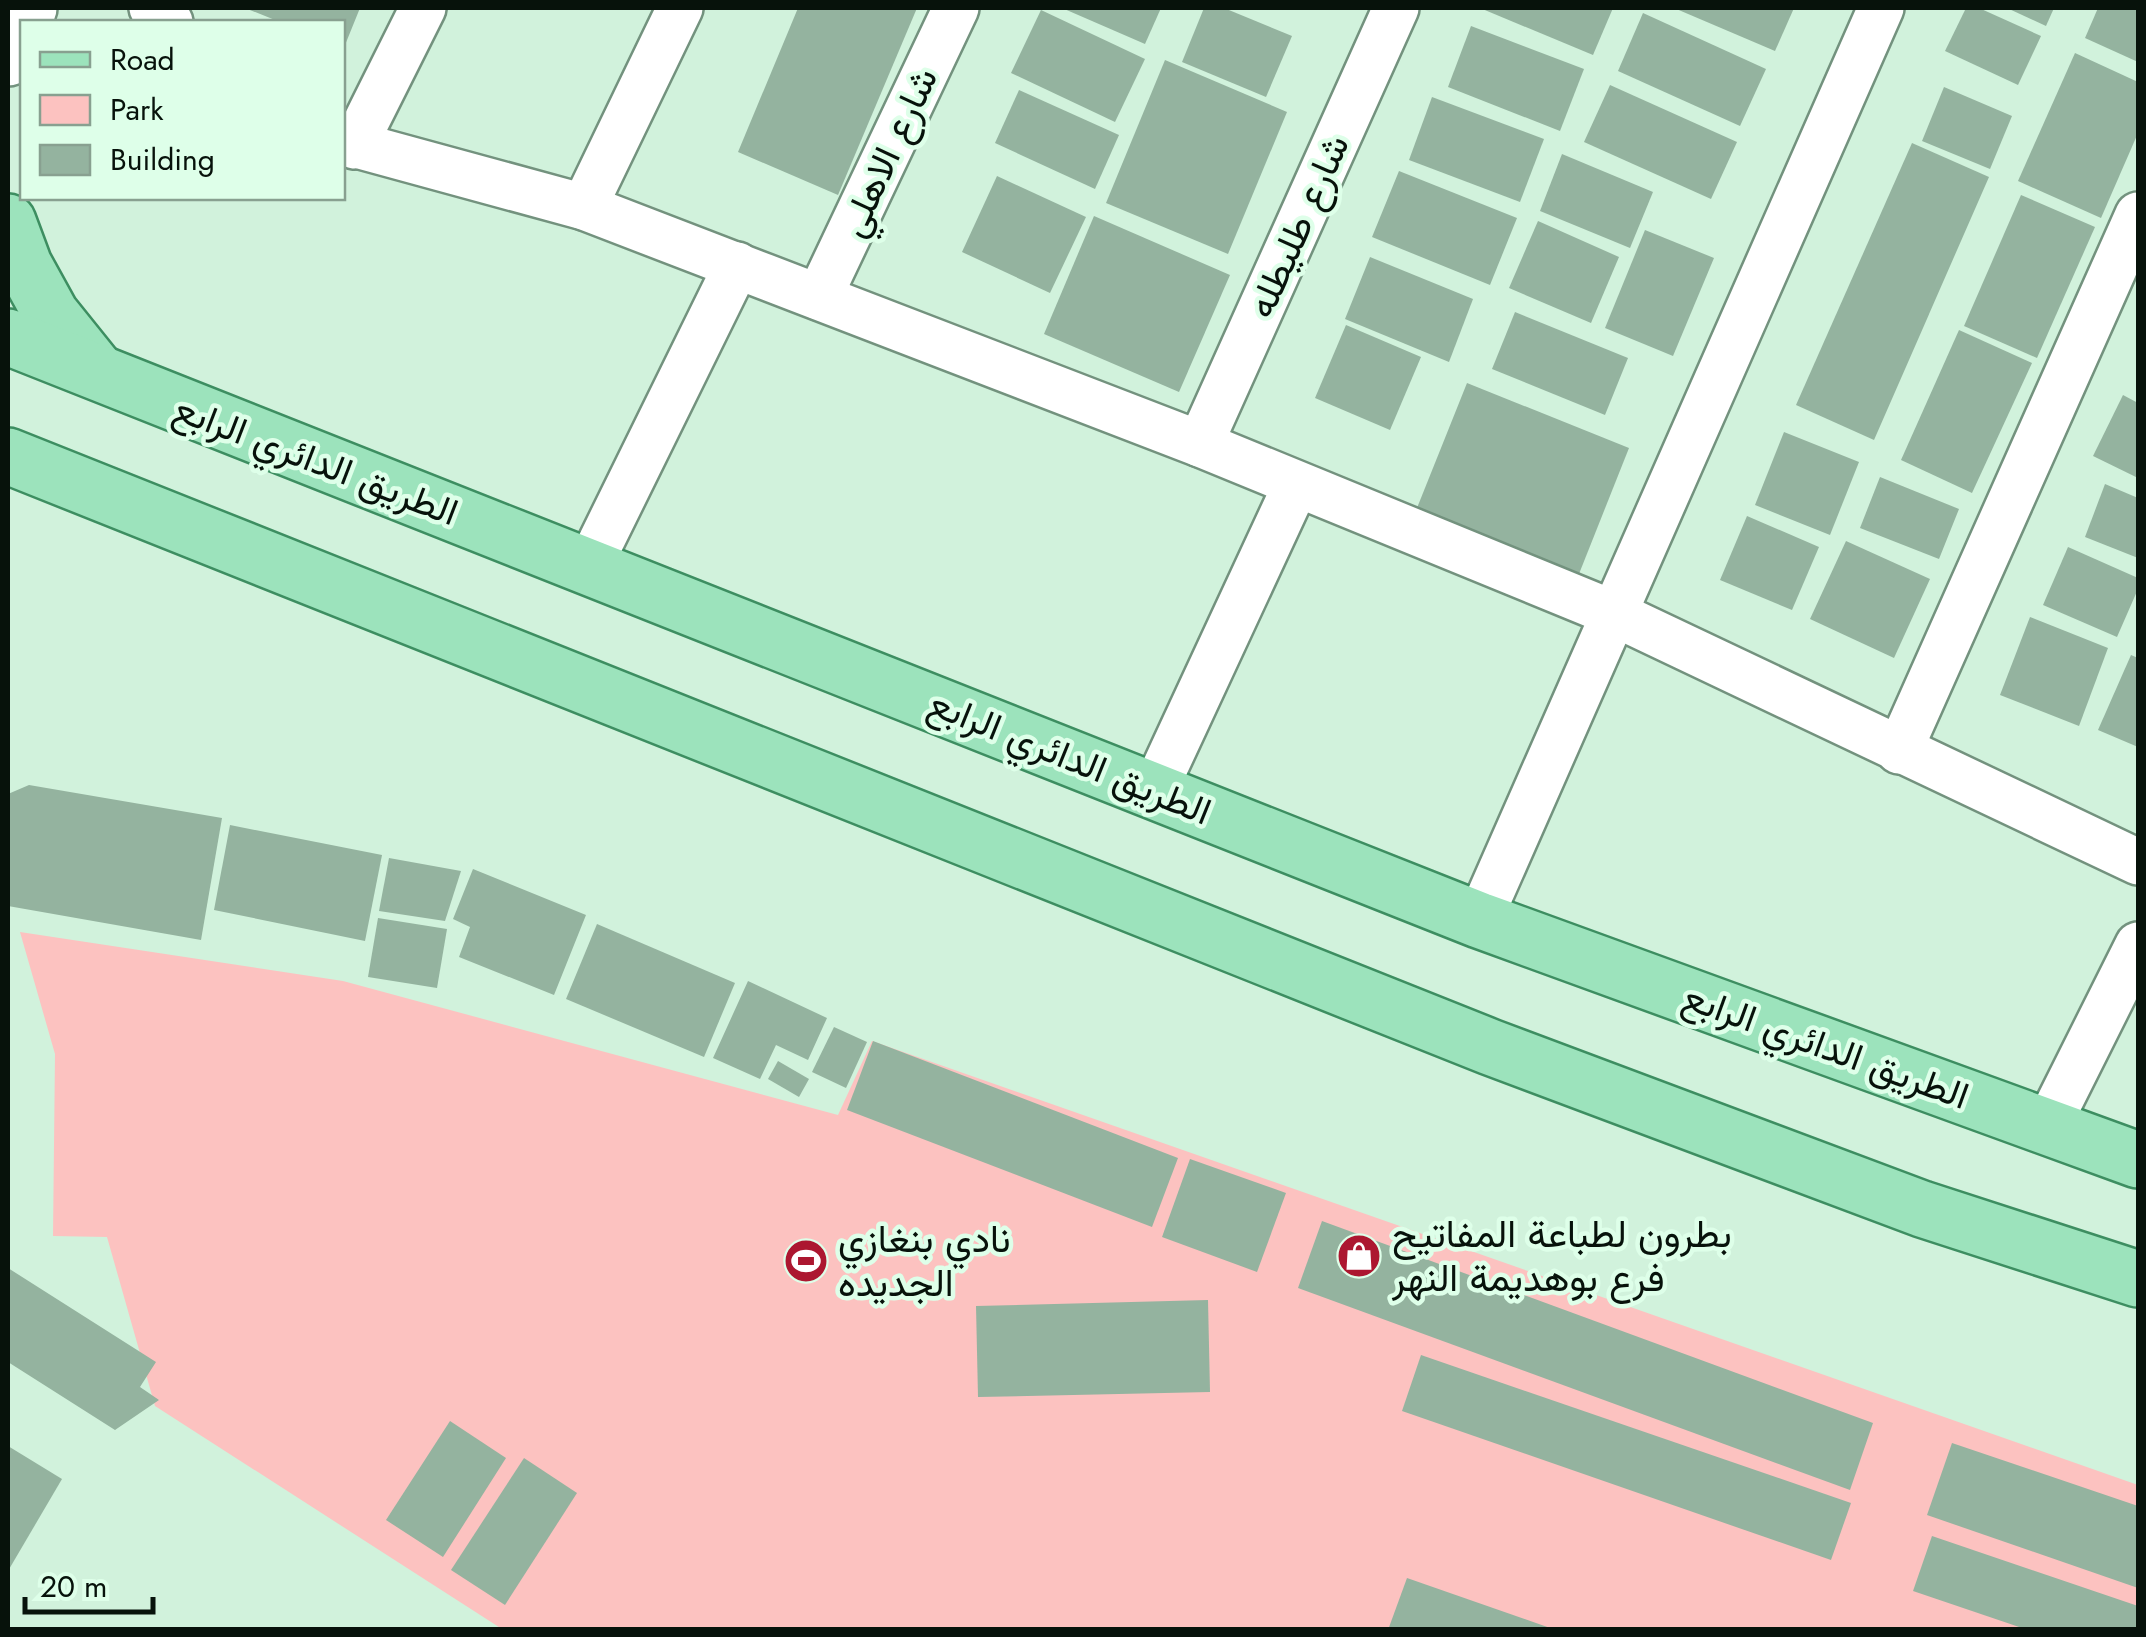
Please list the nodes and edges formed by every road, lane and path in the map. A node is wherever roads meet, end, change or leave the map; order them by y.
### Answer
1 (423, 8) edge
2 (680, 8) edge
3 (956, 8) edge
4 (1396, 8) edge
5 (1881, 8) edge
6 (20, 28) edge
7 (8, 58) edge
8 (348, 144) edge
9 (584, 207) junction
10 (2138, 214) edge
11 (8, 222) edge
12 (737, 265) junction
13 (820, 297) junction
14 (8, 337) edge
15 (102, 376) junction
16 (1200, 444) junction
17 (8, 456) edge
18 (8, 480) edge
19 (1296, 485) junction
20 (83, 487) junction
21 (589, 566) junction
22 (1615, 614) junction
23 (1899, 750) junction
24 (1154, 791) junction
25 (2138, 862) edge
26 (1480, 920) junction
27 (2138, 945) edge
28 (2046, 1127) junction
29 (2138, 1160) edge
30 (2138, 1279) edge

1 - 8 street
2 - 9 street
3 - 13 street, شارع الاهلي
4 - 16 street, شارع طليطله
5 - 22 street
6 - 7 main road
8 - 9 street
9 - 12 street
10 - 23 street
11 - 15 main road
12 - 13 street
12 - 21 street
13 - 16 street
14 - 15 main road, الطريق الدائري الرابع
15 - 21 main road, الطريق الدائري الرابع
16 - 19 street
17 - 20 main road
18 - 20 main road
19 - 22 street
19 - 24 street
20 - 30 main road
21 - 24 main road, الطريق الدائري الرابع
22 - 23 street
22 - 26 street
23 - 25 street
24 - 26 main road, الطريق الدائري الرابع
26 - 28 main road, الطريق الدائري الرابع
27 - 28 street
28 - 29 main road, الطريق الدائري الرابع

